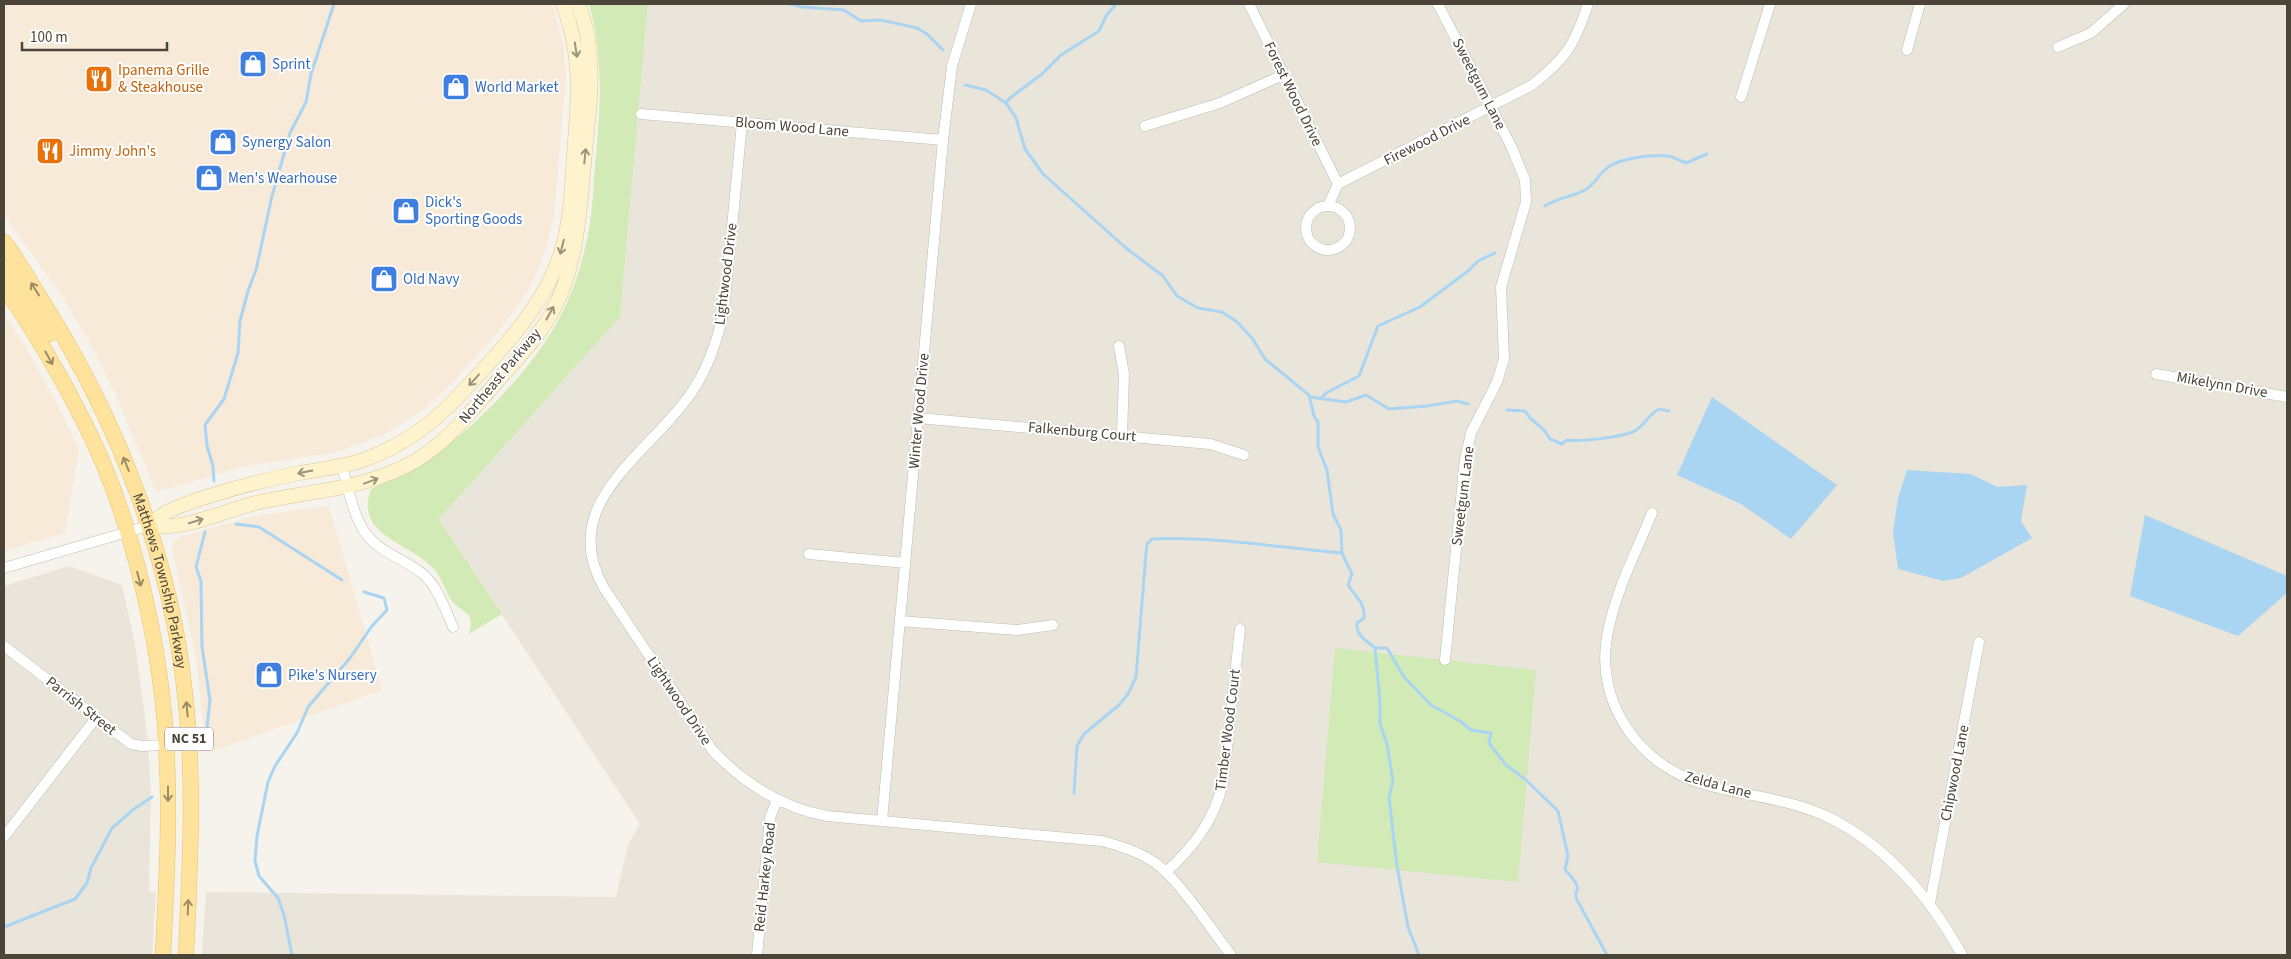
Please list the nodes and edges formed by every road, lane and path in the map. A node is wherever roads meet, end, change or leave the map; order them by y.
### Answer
1 (562, 4) edge
2 (578, 4) edge
3 (971, 4) edge
4 (1249, 4) edge
5 (1438, 4) edge
6 (1588, 4) edge
7 (1770, 4) edge
8 (1920, 4) edge
9 (2124, 4) edge
10 (2058, 48) dead end
11 (1907, 50) dead end
12 (1282, 74) junction
13 (1742, 97) dead end
14 (1491, 107) junction
15 (641, 114) dead end
16 (742, 123) junction
17 (1145, 126) dead end
18 (943, 140) junction
19 (1338, 184) junction
20 (1328, 206) junction
21 (4, 242) edge
22 (4, 267) edge
23 (4, 287) edge
24 (1120, 346) dead end
25 (79, 366) junction
26 (2156, 374) dead end
27 (2287, 397) edge
28 (918, 418) junction
29 (1122, 436) junction
30 (1244, 456) dead end
31 (342, 466) junction
32 (348, 486) junction
33 (1652, 512) dead end
34 (148, 526) junction
35 (127, 532) junction
36 (809, 554) dead end
37 (905, 563) junction
38 (4, 568) edge
39 (900, 621) junction
40 (1053, 625) dead end
41 (453, 627) dead end
42 (1240, 629) dead end
43 (1979, 642) dead end
44 (4, 646) edge
45 (1445, 660) dead end
46 (96, 718) junction
47 (166, 745) junction
48 (777, 800) junction
49 (882, 822) junction
50 (4, 837) edge
51 (1166, 872) junction
52 (1930, 903) junction
53 (163, 955) edge
54 (186, 955) edge
55 (757, 955) edge
56 (1231, 955) edge
57 (1962, 955) edge

1 -> 31 street, Northeast Parkway
32 -> 2 street, Northeast Parkway
3 - 18 street, Winter Wood Drive
4 - 12 street, Forest Wood Drive
5 - 14 street, Sweetgum Lane
6 - 14 street, Firewood Drive
7 - 13 street
8 - 11 street
9 - 10 street
12 - 17 street
12 - 19 street, Forest Wood Drive
14 - 19 street, Firewood Drive
14 - 45 street, Sweetgum Lane
15 - 16 street, Bloom Wood Lane
16 - 18 street, Bloom Wood Lane
16 - 48 street, Lightwood Drive
18 - 28 street, Winter Wood Drive
19 - 20 street
20 - 20 street
25 -> 21 main road, Matthews Township Parkway / NC 51
22 - 25 main road
23 -> 35 main road, Matthews Township Parkway / NC 51
24 - 29 street
34 -> 25 main road, Matthews Township Parkway / NC 51
26 - 27 street, Mikelynn Drive
28 - 29 street, Falkenburg Court
28 - 37 street, Winter Wood Drive
29 - 30 street, Falkenburg Court
31 - 32 street
31 -> 34 street, Northeast Parkway
34 -> 32 street, Northeast Parkway
32 - 41 street
33 - 52 street, Zelda Lane
34 - 35 street, Northeast Parkway
54 -> 34 main road, Matthews Township Parkway / NC 51
35 - 38 street, Northeast Parkway
35 -> 47 main road, Matthews Township Parkway / NC 51
36 - 37 street
37 - 39 street, Winter Wood Drive
39 - 40 street
39 - 49 street, Winter Wood Drive
42 - 51 street, Timber Wood Court
43 - 52 street, Chipwood Lane
44 - 46 street, Parrish Street
46 - 47 street, Parrish Street
46 - 50 street
47 -> 53 main road, Matthews Township Parkway / NC 51
48 - 49 street, Lightwood Drive
48 - 55 street, Reid Harkey Road
49 - 51 street, Lightwood Drive
51 - 56 street, Lightwood Drive
52 - 57 street, Zelda Lane

